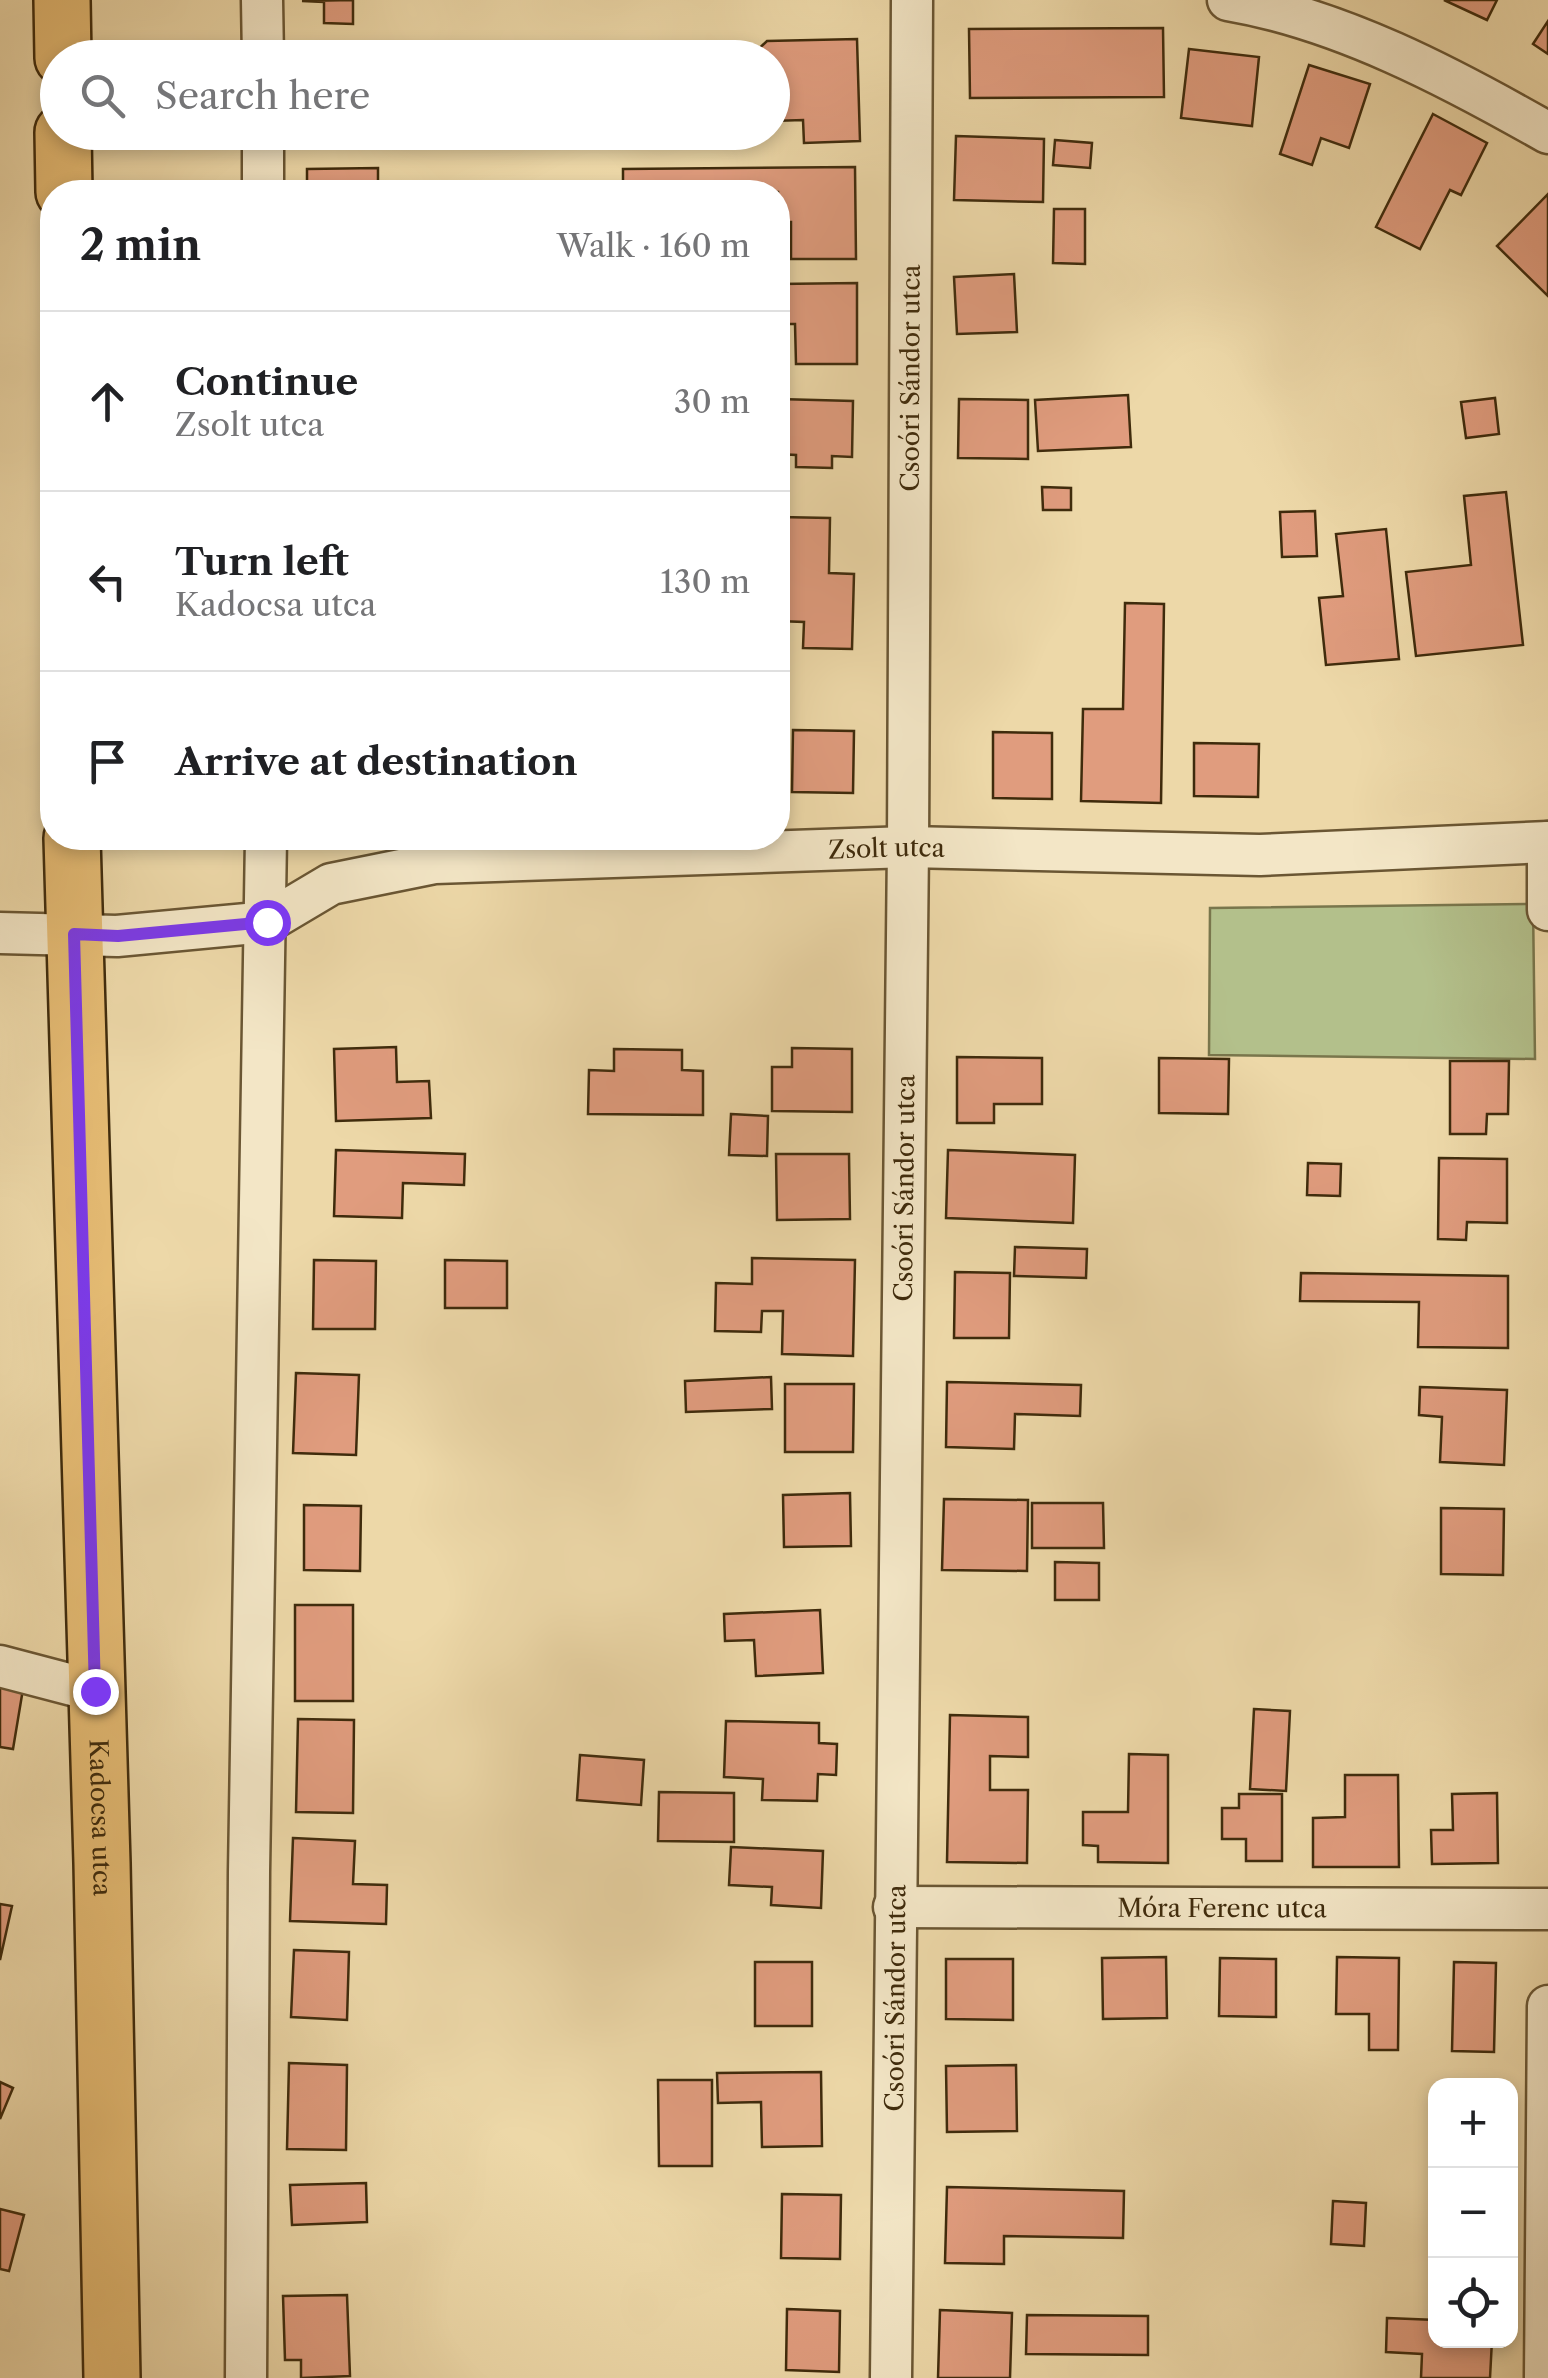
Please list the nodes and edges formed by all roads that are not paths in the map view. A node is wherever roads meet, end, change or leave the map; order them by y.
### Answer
1 (62, 0) edge
2 (262, 0) edge
3 (912, 0) edge
4 (1228, 0) edge
5 (63, 40) edge
6 (262, 40) edge
7 (1548, 133) edge
8 (63, 150) edge
9 (263, 150) edge
10 (64, 180) edge
11 (263, 180) edge
12 (1548, 842) edge
13 (908, 847) junction
14 (72, 850) edge
15 (266, 850) edge
16 (1548, 910) edge
17 (267, 922) junction
18 (0, 933) edge
19 (74, 934) junction
20 (0, 1666) edge
21 (95, 1691) junction
22 (894, 1907) junction
23 (1548, 1910) edge
24 (1548, 2006) edge
25 (112, 2378) edge
26 (246, 2378) edge
27 (891, 2378) edge
28 (1545, 2378) edge

1 - 5 main road
2 - 6 street
3 - 13 street, Csoóri Sándor utca
4 - 7 street
8 - 10 main road
9 - 11 street
12 - 13 street, Zsolt utca
12 - 16 street
13 - 17 street, Zsolt utca
13 - 22 street, Csoóri Sándor utca
14 - 19 main road, Kadocsa utca
15 - 17 street
17 - 19 street, Zsolt utca
17 - 26 street
18 - 19 street, Zsolt utca
19 - 21 main road, Kadocsa utca
20 - 21 street
21 - 25 main road, Kadocsa utca
22 - 23 street, Móra Ferenc utca
22 - 27 street, Csoóri Sándor utca
24 - 28 street

